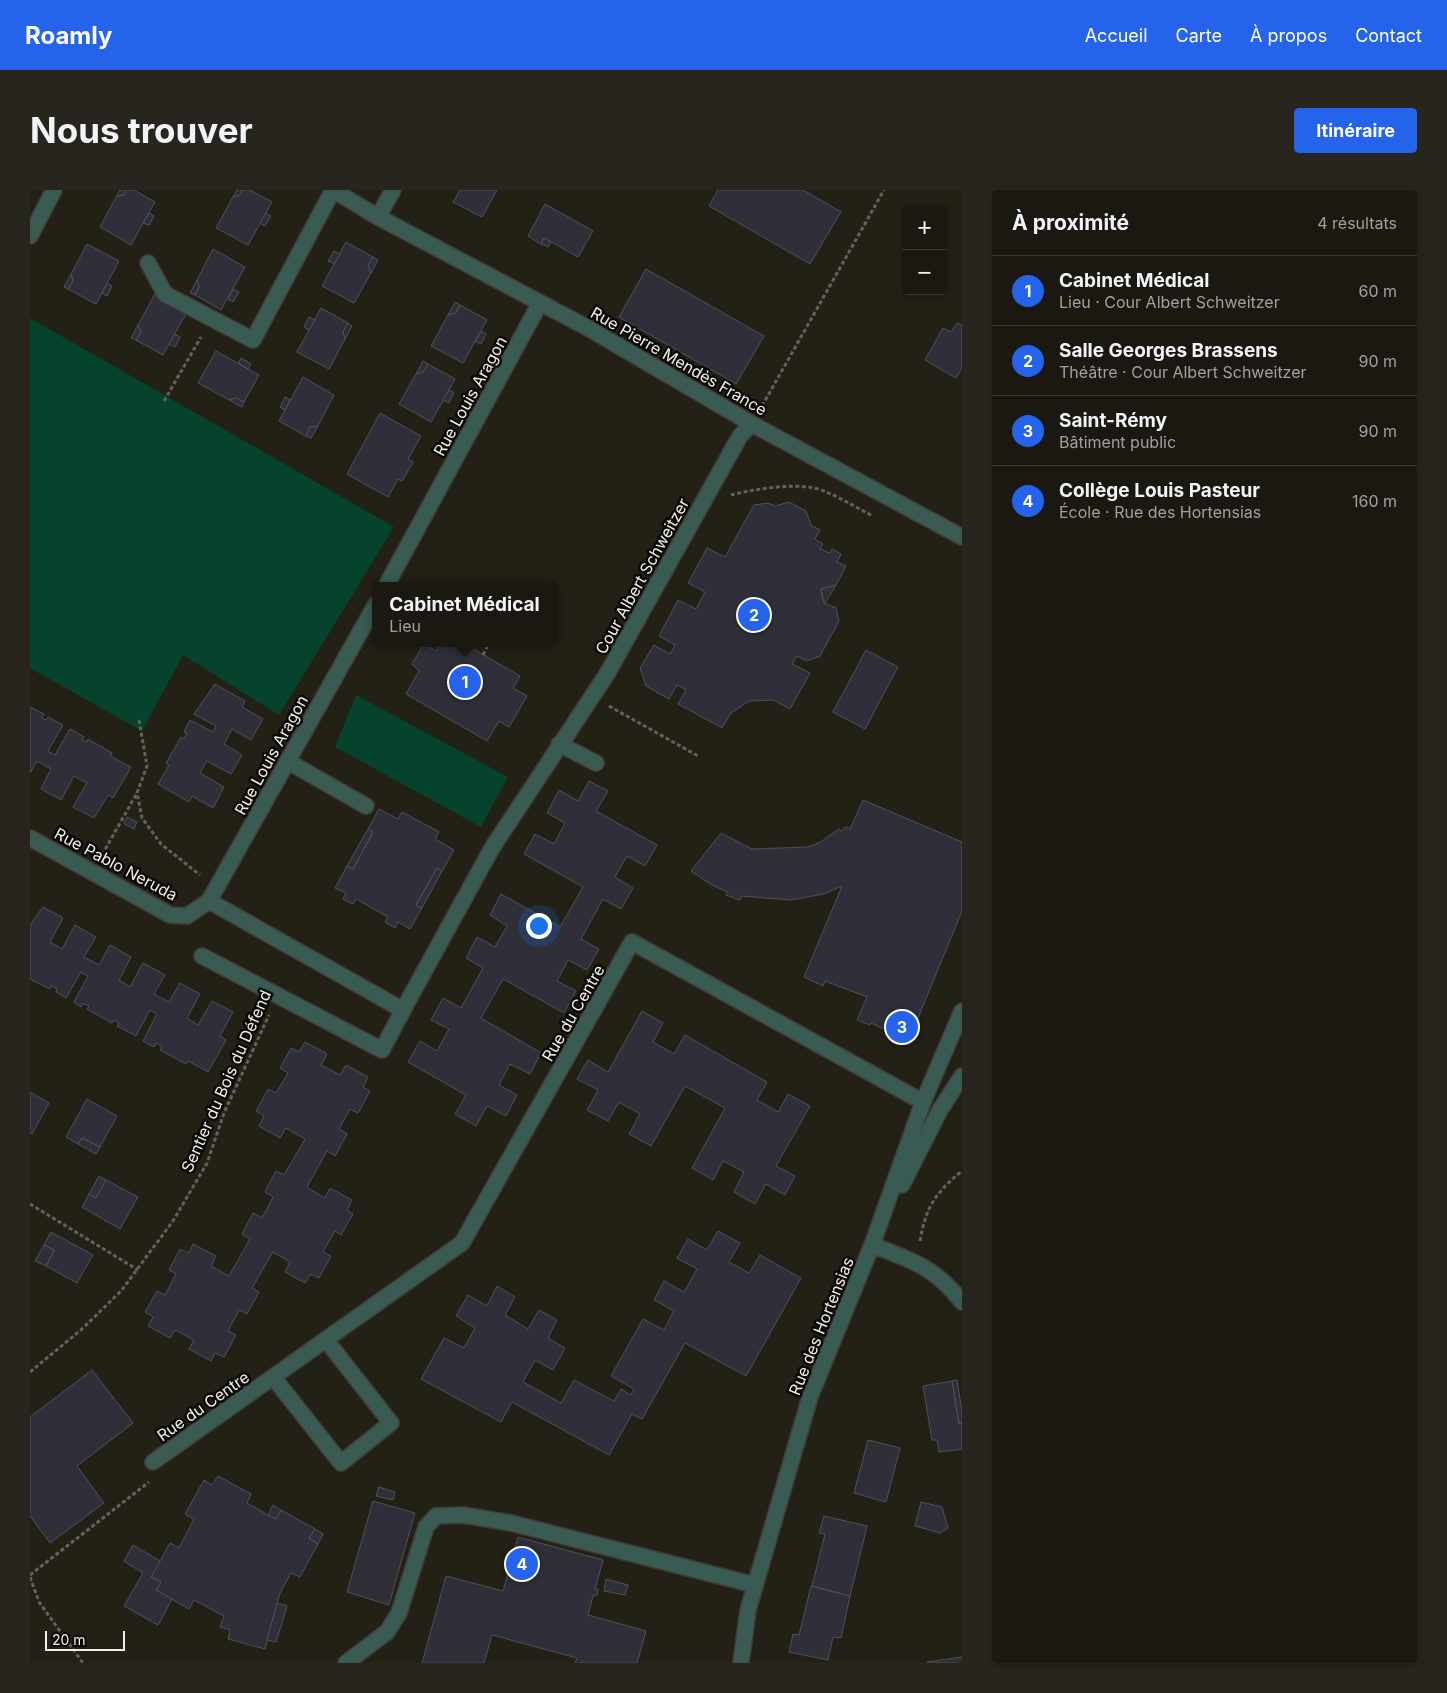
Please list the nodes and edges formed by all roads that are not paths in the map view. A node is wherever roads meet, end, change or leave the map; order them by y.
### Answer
1 (54, 190) edge
2 (333, 190) edge
3 (393, 190) edge
4 (378, 217) junction
5 (30, 236) edge
6 (148, 263) dead end
7 (540, 303) junction
8 (752, 424) junction
9 (962, 537) edge
10 (388, 582) edge
11 (372, 611) edge
12 (559, 744) junction
13 (287, 760) junction
14 (596, 763) dead end
15 (366, 806) dead end
16 (32, 844) edge
17 (213, 894) junction
18 (187, 916) joint
19 (202, 956) dead end
20 (403, 1010) junction
21 (962, 1011) edge
22 (962, 1076) edge
23 (923, 1102) junction
24 (872, 1245) junction
25 (962, 1302) edge
26 (326, 1340) junction
27 (273, 1377) junction
28 (153, 1462) dead end
29 (755, 1585) junction
30 (346, 1663) edge
31 (741, 1663) edge

1 - 5 street
2 - 4 street, Rue Pierre Mendès France
2 - 6 street, Rue Pierre Mendès France
3 - 4 street
4 - 7 street, Rue Pierre Mendès France
7 - 8 street, Rue Pierre Mendès France
7 - 10 street, Rue Louis Aragon
8 - 9 street, Rue Pierre Mendès France
8 - 12 street, Cour Albert Schweitzer
11 - 13 street, Rue Louis Aragon
12 - 14 street
12 - 20 street, Cour Albert Schweitzer
13 - 15 street
13 - 17 street, Rue Louis Aragon
16 - 18 street, Rue Pablo Neruda
17 - 18 street, Rue Louis Aragon
17 - 20 street
19 - 20 street, Cour Albert Schweitzer
21 - 23 street, Rue des Hortensias
22 - 24 street
23 - 24 street, Rue des Hortensias
23 - 26 street, Rue du Centre
24 - 25 street
24 - 29 street, Rue des Hortensias
26 - 27 street, Rue du Centre
26 - 27 street, Rue du Centre
27 - 28 street, Rue du Centre
29 - 30 street
29 - 31 street, Rue des Hortensias

